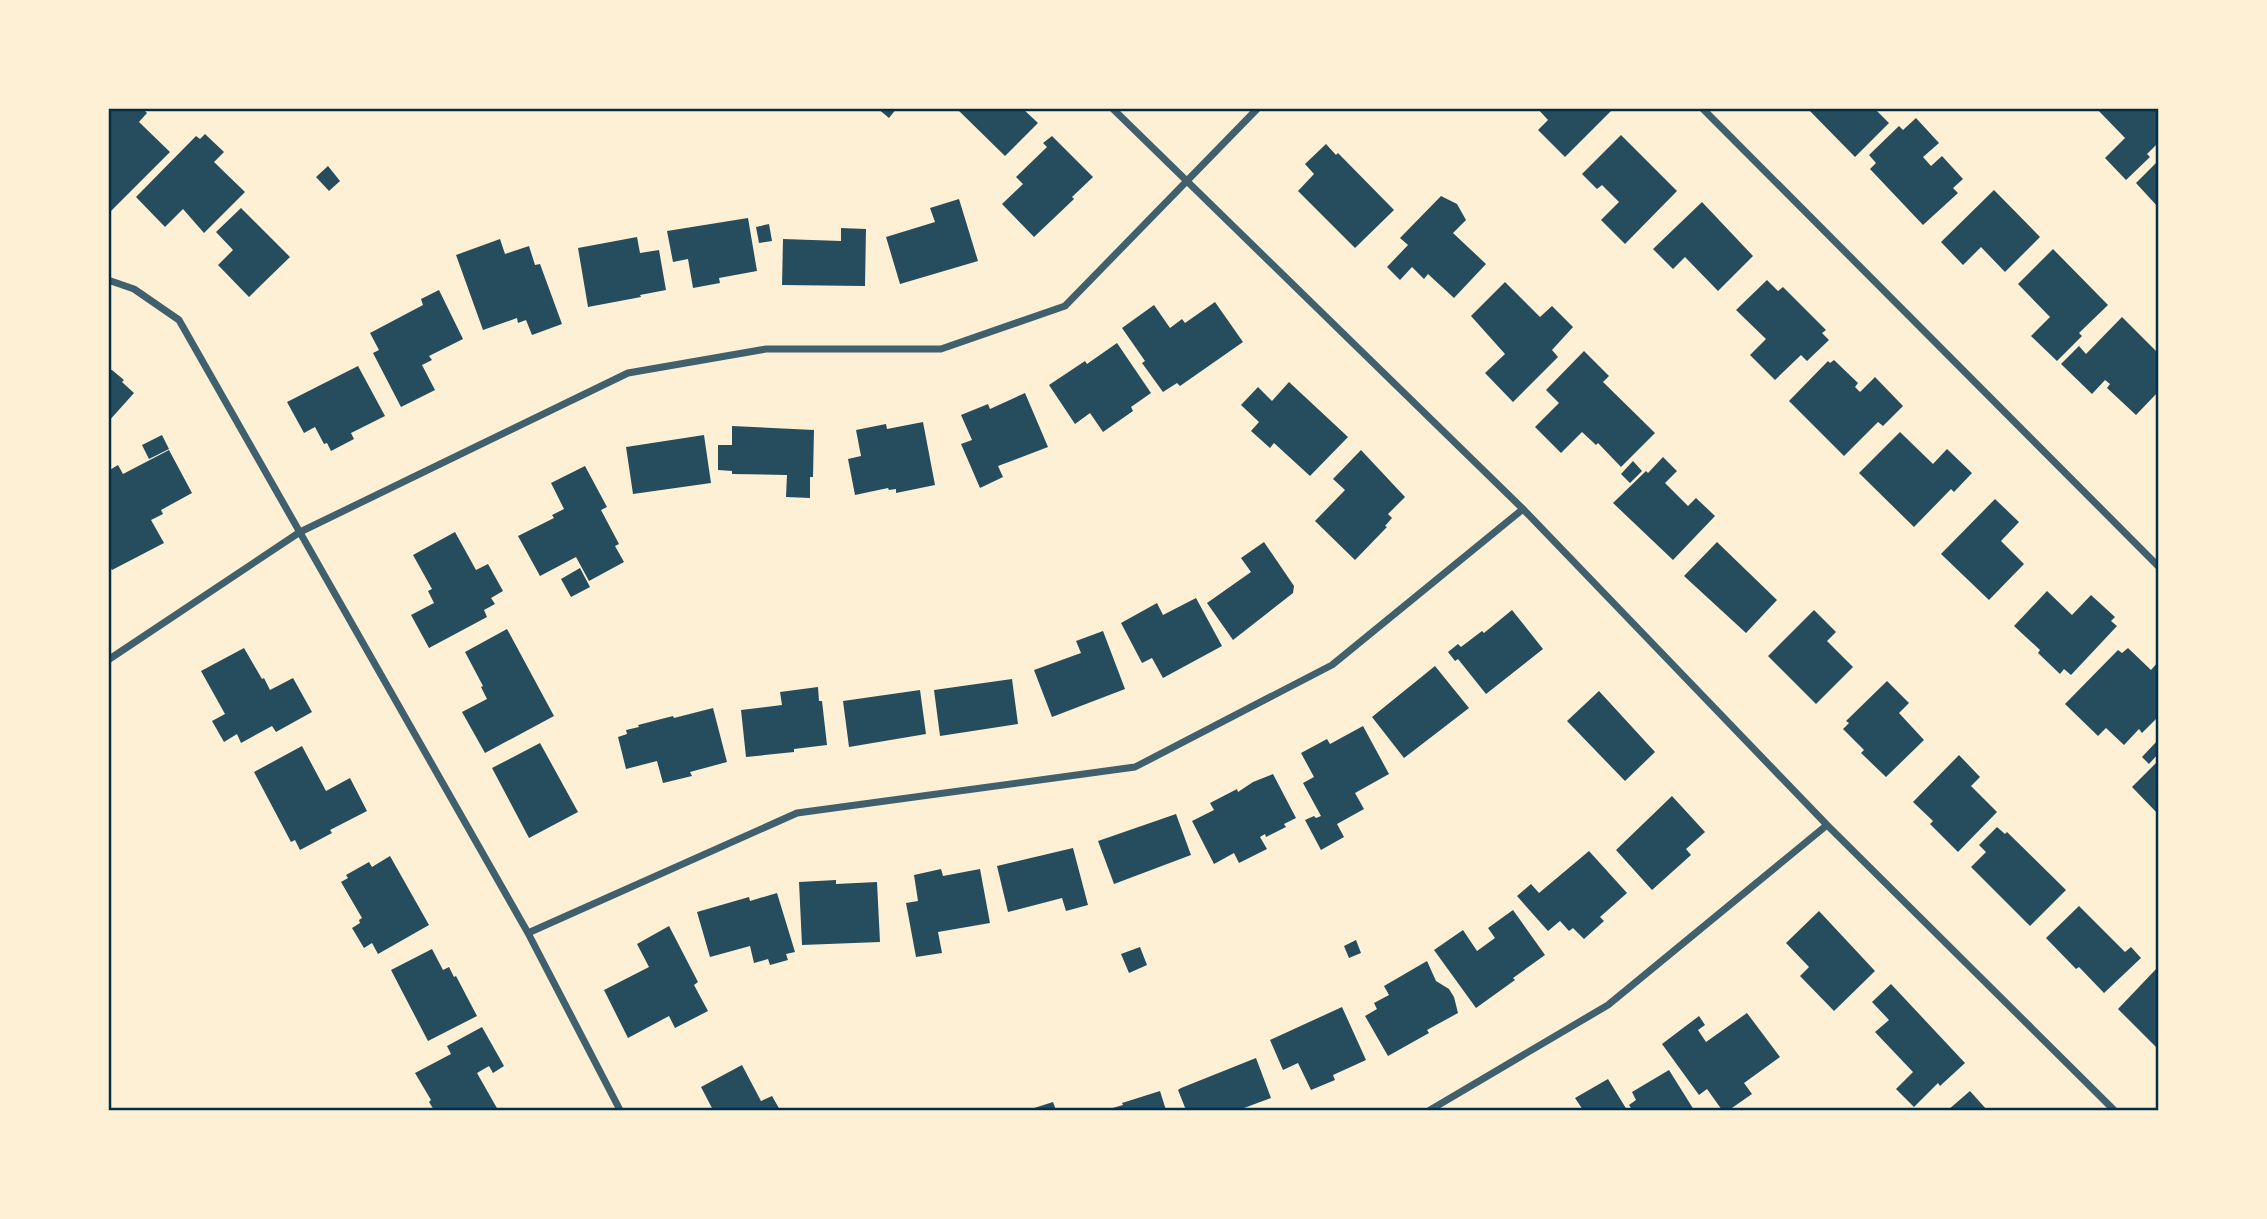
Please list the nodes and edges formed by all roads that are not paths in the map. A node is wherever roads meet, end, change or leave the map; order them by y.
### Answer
1 (1112, 108) edge
2 (1258, 108) edge
3 (1702, 108) edge
4 (1188, 180) junction
5 (108, 280) edge
6 (1523, 509) junction
7 (300, 532) junction
8 (2158, 566) edge
9 (108, 660) edge
10 (1827, 825) junction
11 (528, 933) junction
12 (620, 1111) edge
13 (1430, 1111) edge
14 (2114, 1111) edge

1 - 4 street
2 - 4 street
3 - 8 street
4 - 6 street
4 - 7 street
5 - 7 street
6 - 10 street
6 - 11 street
7 - 9 street
7 - 11 street
10 - 13 street
10 - 14 street
11 - 12 street

